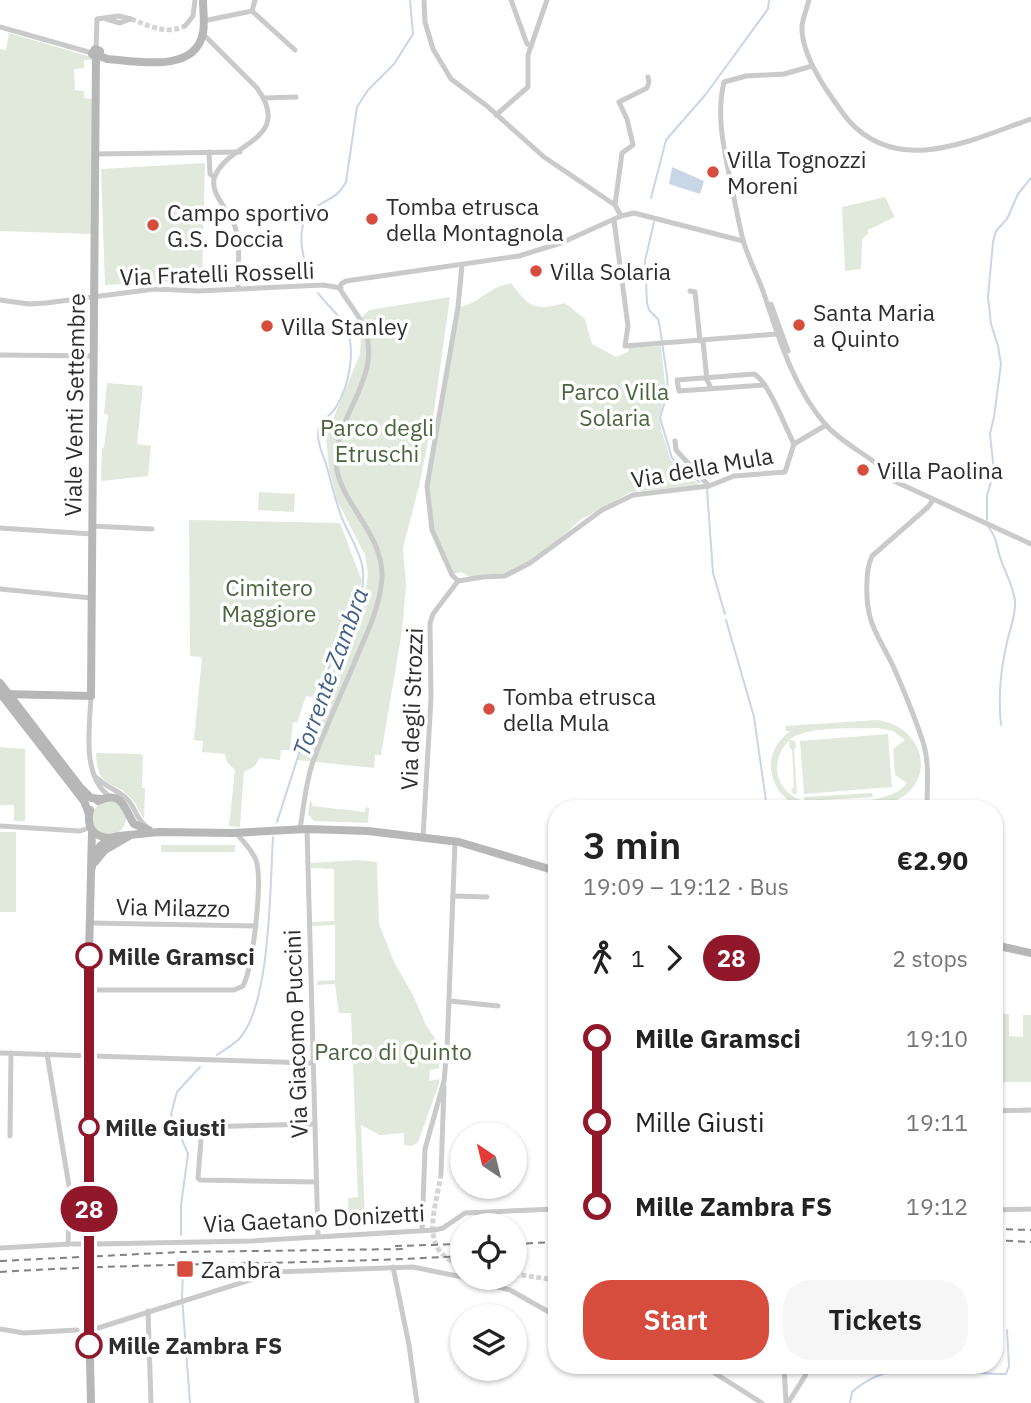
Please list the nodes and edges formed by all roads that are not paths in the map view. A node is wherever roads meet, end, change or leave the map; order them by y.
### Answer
1 (195, 0) edge
2 (203, 0) edge
3 (255, 0) edge
4 (424, 0) edge
5 (512, 0) edge
6 (547, 0) edge
7 (809, 0) edge
8 (252, 11) junction
9 (103, 18) dead end
10 (204, 21) junction
11 (185, 26) dead end
12 (0, 27) edge
13 (203, 34) junction
14 (531, 46) junction
15 (295, 50) dead end
16 (96, 54) junction
17 (812, 66) junction
18 (648, 77) dead end
19 (296, 97) dead end
20 (264, 98) junction
21 (496, 114) junction
22 (1031, 119) edge
23 (209, 152) junction
24 (240, 152) junction
25 (95, 153) junction
26 (214, 177) junction
27 (615, 205) junction
28 (621, 216) junction
29 (614, 220) junction
30 (743, 241) junction
31 (462, 265) junction
32 (238, 288) junction
33 (340, 289) junction
34 (694, 292) dead end
35 (95, 296) junction
36 (765, 297) junction
37 (0, 300) edge
38 (777, 334) junction
39 (701, 341) junction
40 (0, 355) edge
41 (94, 356) junction
42 (794, 373) junction
43 (707, 377) junction
44 (765, 386) junction
45 (711, 388) junction
46 (826, 425) junction
47 (674, 441) dead end
48 (794, 444) junction
49 (709, 486) junction
50 (933, 500) junction
51 (0, 528) edge
52 (152, 529) dead end
53 (92, 530) junction
54 (1031, 544) edge
55 (458, 582) junction
56 (0, 589) edge
57 (91, 598) junction
58 (0, 683) edge
59 (2, 694) edge
60 (91, 696) junction
61 (95, 776) junction
62 (112, 798) junction
63 (101, 799) junction
64 (927, 800) edge
65 (89, 814) junction
66 (129, 816) junction
67 (0, 827) edge
68 (303, 829) junction
69 (91, 830) junction
70 (159, 832) junction
71 (236, 833) junction
72 (134, 834) junction
73 (114, 837) junction
74 (423, 837) junction
75 (455, 842) junction
76 (92, 867) junction
77 (548, 869) edge
78 (453, 896) junction
79 (487, 897) dead end
80 (90, 923) junction
81 (256, 926) junction
82 (1003, 947) edge
83 (1031, 953) edge
84 (89, 990) junction
85 (450, 1001) junction
86 (498, 1006) dead end
87 (0, 1053) edge
88 (11, 1053) junction
89 (47, 1054) junction
90 (89, 1055) junction
91 (312, 1063) junction
92 (444, 1081) junction
93 (1031, 1110) edge
94 (1003, 1111) edge
95 (315, 1124) junction
96 (10, 1136) dead end
97 (441, 1174) tunnel mouth
98 (317, 1182) junction
99 (548, 1209) edge
100 (1031, 1209) edge
101 (1003, 1210) edge
102 (422, 1231) junction
103 (318, 1237) junction
104 (89, 1238) tunnel mouth
105 (71, 1244) junction
106 (0, 1248) edge
107 (393, 1267) junction
108 (88, 1273) tunnel mouth
109 (450, 1274) edge
110 (510, 1290) edge
111 (148, 1311) junction
112 (548, 1312) edge
113 (98, 1328) dead end
114 (0, 1329) edge
115 (77, 1330) dead end
116 (716, 1374) edge
117 (785, 1374) edge
118 (806, 1374) edge
119 (91, 1403) edge
120 (151, 1403) edge
121 (417, 1403) edge
122 (762, 1403) edge
123 (787, 1403) edge

1 - 11 street
2 - 10 street
3 - 8 street
4 - 21 street
5 - 14 street
6 - 14 street
7 - 17 street
8 - 10 street
8 - 15 street
9 - 16 street
10 - 13 street
12 - 16 street
13 - 16 street
13 - 20 street
14 - 21 street
16 - 25 street, Viale Venti Settembre
17 - 22 street
17 - 30 street
18 - 27 street
19 - 20 street
20 - 24 street
21 - 27 street
23 - 24 street
23 - 25 street
23 - 26 street
24 - 26 street
25 - 35 street, Viale Venti Settembre
26 - 32 street
27 - 28 street
28 - 29 street, Via Fratelli Rosselli
28 - 30 street
29 - 31 street, Via Fratelli Rosselli
29 - 39 street
30 - 36 street
31 - 33 street, Via Fratelli Rosselli
31 - 55 street
32 - 33 street, Via Fratelli Rosselli
32 - 35 street, Via Fratelli Rosselli
33 - 68 street, Via Giacomo Puccini
34 - 39 street
35 - 37 street, Via Fratelli Rosselli
35 - 41 street, Viale Venti Settembre
36 - 38 street
36 - 42 street
38 - 39 street
38 - 42 street
39 - 43 street
40 - 41 street
41 - 53 street, Viale Venti Settembre
42 - 46 street
43 - 44 street
43 - 45 street
43 - 45 street
44 - 45 street
44 - 48 street
46 - 48 street, Via della Mula
46 - 50 street
47 - 49 street
48 - 49 street, Via della Mula
49 - 55 street, Via della Mula
50 - 54 street
50 - 64 street
51 - 53 street
52 - 53 street
53 - 57 street, Viale Venti Settembre
55 - 74 street, Via degli Strozzi
56 - 57 street
57 - 60 street, Viale Venti Settembre
58 - 59 street
59 - 60 street
59 - 63 street
59 - 65 street
60 - 61 street, Viale Venti Settembre
61 - 62 street
61 - 70 street
62 - 63 street
62 - 66 street
63 - 65 street
65 - 69 street
66 - 70 street
66 - 73 street
67 - 69 street
68 - 71 street
68 - 74 street
68 - 91 street, Via Giacomo Puccini
69 - 73 street
69 - 76 street
70 - 71 street
70 - 72 street
71 - 81 street
72 - 73 street
72 - 76 street
73 - 76 street
74 - 75 street
75 - 77 street
75 - 78 street
76 - 80 street
78 - 79 street
78 - 85 street
80 - 81 street, Via Milazzo
80 - 84 street
81 - 84 street
82 - 83 street
84 - 90 street
85 - 86 street
85 - 92 street
87 - 88 street
88 - 89 street
88 - 96 street
89 - 90 street
89 - 105 street
90 - 91 street
90 - 104 street
91 - 95 street, Via Giacomo Puccini
92 - 97 street
92 - 102 street
93 - 94 street
95 - 98 street, Via Giacomo Puccini
95 - 98 street
98 - 103 street, Via Giacomo Puccini
99 - 102 street, Via Gaetano Donizetti
100 - 101 street
102 - 103 street, Via Gaetano Donizetti
103 - 105 street, Via Gaetano Donizetti, bridge
105 - 106 street, Via Gaetano Donizetti
107 - 109 street
107 - 111 street
107 - 121 street
108 - 119 street
110 - 112 street
111 - 113 street
111 - 120 street
114 - 115 street
116 - 122 street
117 - 123 street
118 - 123 street

